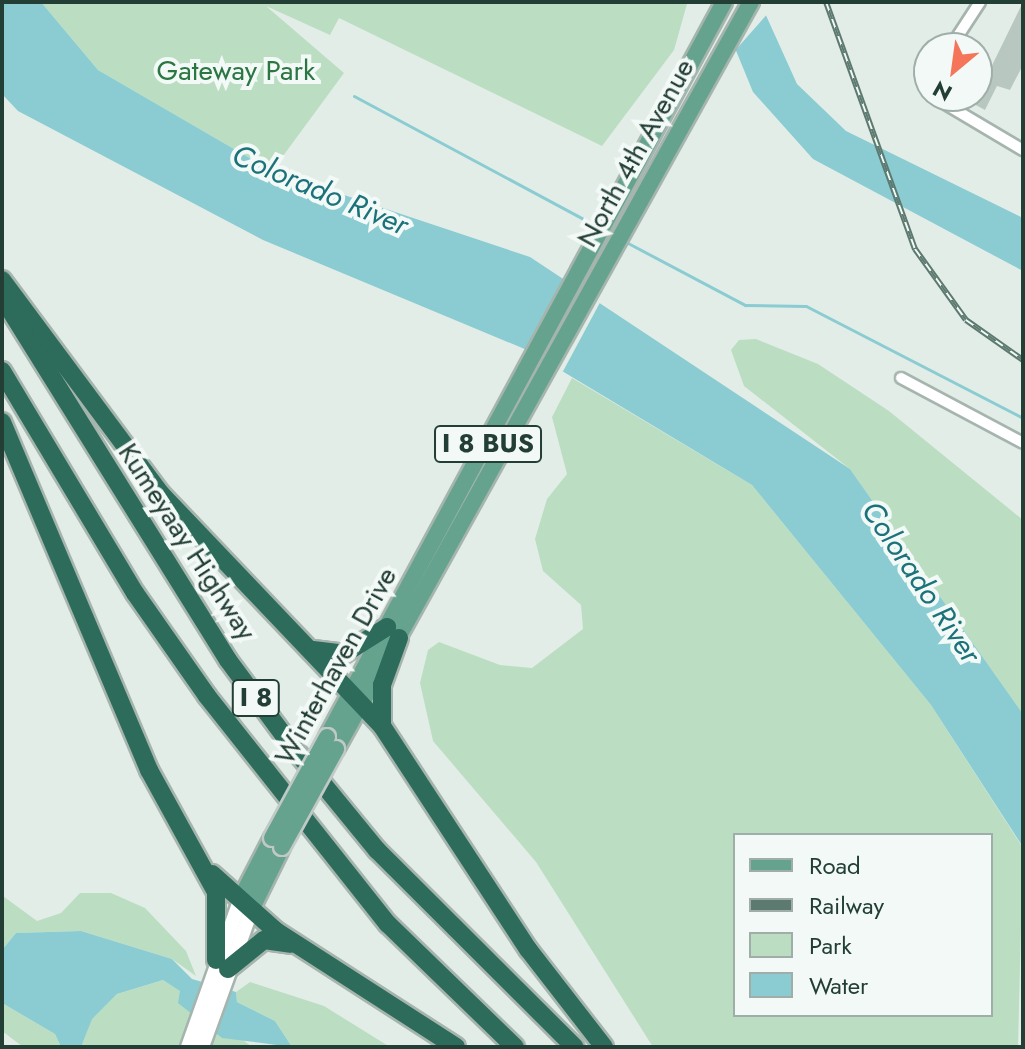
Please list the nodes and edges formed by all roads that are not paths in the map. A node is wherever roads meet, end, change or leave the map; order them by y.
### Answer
1 (724, 2) edge
2 (751, 2) edge
3 (758, 2) edge
4 (980, 2) edge
5 (960, 32) edge
6 (727, 45) junction
7 (964, 112) edge
8 (1023, 150) edge
9 (640, 184) junction
10 (2, 280) edge
11 (2, 297) edge
12 (562, 326) joint
13 (2, 371) edge
14 (901, 378) dead end
15 (2, 422) edge
16 (1023, 443) edge
17 (393, 632) junction
18 (313, 650) junction
19 (355, 700) junction
20 (382, 726) junction
21 (203, 866) junction
22 (247, 903) junction
23 (301, 948) junction
24 (222, 964) junction
25 (188, 1047) edge
26 (202, 1047) edge
27 (456, 1047) edge
28 (515, 1047) edge
29 (575, 1047) edge
30 (604, 1047) edge

1 - 9 main road, North 4th Avenue / I 8 BUS
2 - 6 main road, North 4th Avenue / I 8 BUS
3 - 6 main road
4 - 5 street
6 - 9 main road, North 4th Avenue / I 8 BUS
7 - 8 street
9 - 12 main road, North 4th Avenue / I 8 BUS
10 - 18 highway
11 - 29 highway, Kumeyaay Highway / I 8
12 - 17 main road, Winterhaven Drive / I 8 BUS
13 - 28 highway, I 8
14 - 16 street
15 - 21 highway
17 - 18 highway
17 - 19 main road, Winterhaven Drive / I 8 BUS
17 - 20 highway
18 - 19 highway
19 - 20 highway
19 - 22 main road, Winterhaven Drive / I 8 BUS, bridge
20 - 30 highway
21 - 22 highway
21 - 24 highway
22 - 23 highway
22 - 24 main road, Winterhaven Drive / I 8 BUS
23 - 24 highway
23 - 27 highway
24 - 25 main road, Winterhaven Drive / I 8 BUS
24 - 26 main road, Winterhaven Drive / I 8 BUS

